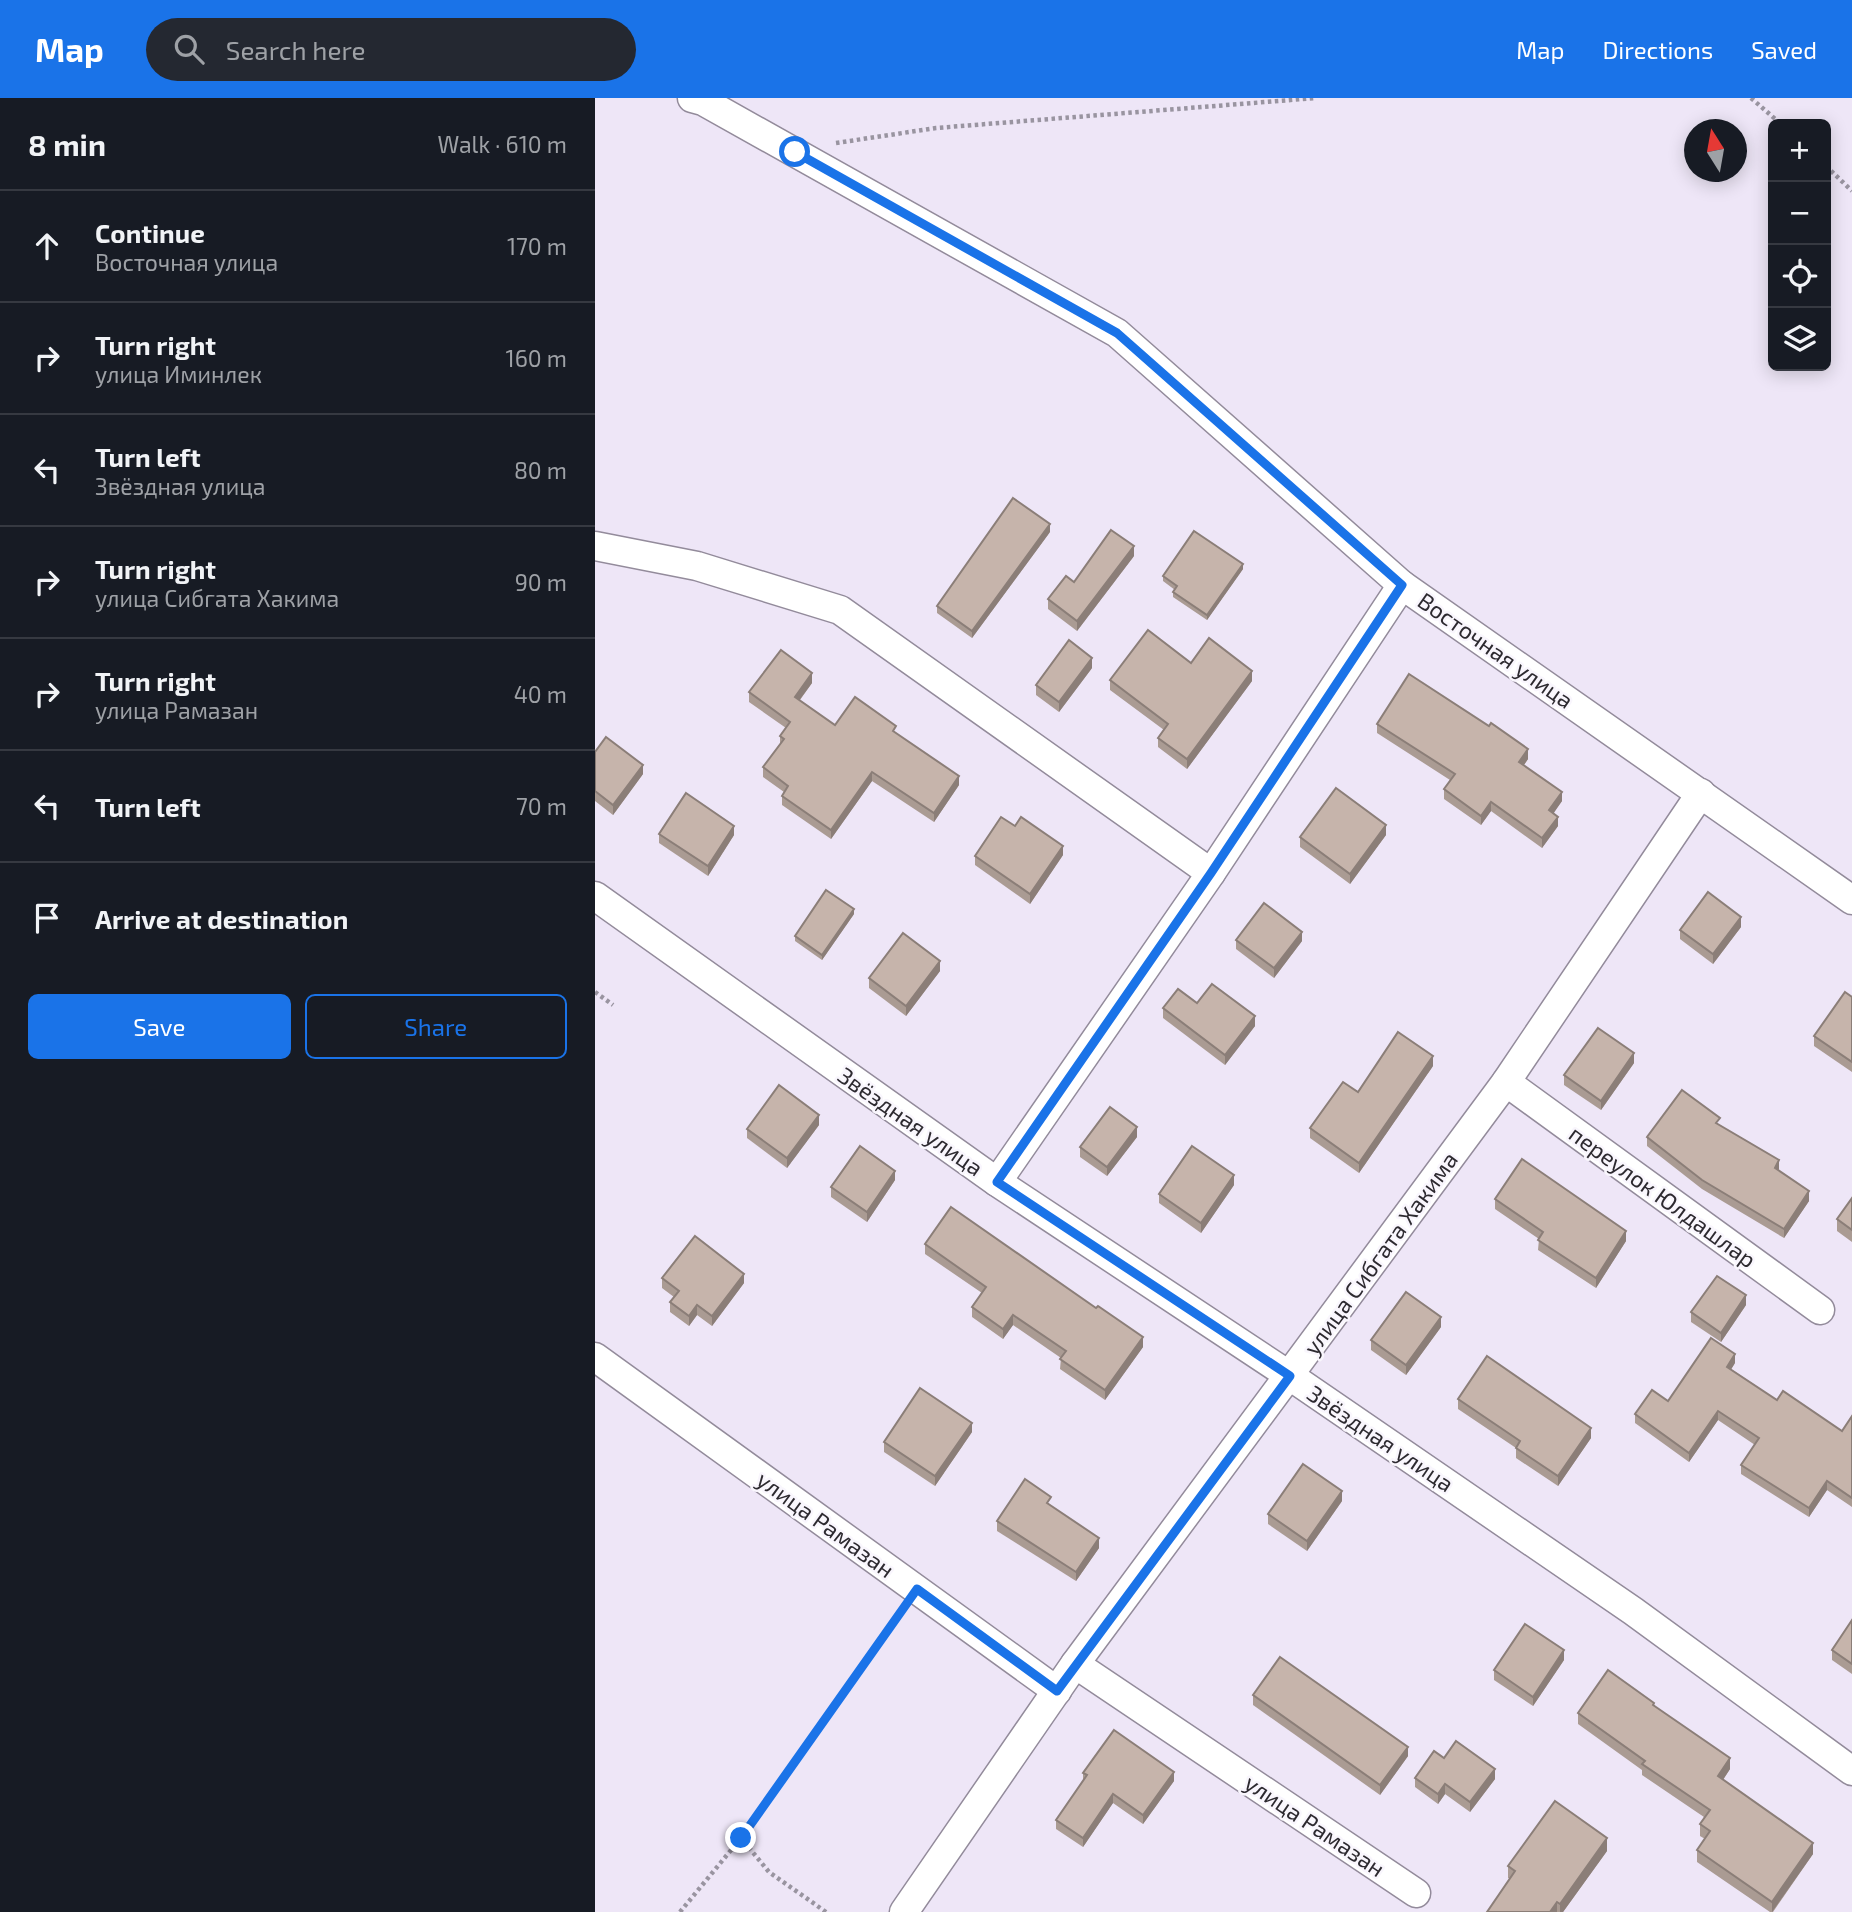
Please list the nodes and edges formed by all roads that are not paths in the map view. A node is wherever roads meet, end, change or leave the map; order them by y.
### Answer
1 (692, 98) edge
2 (595, 546) edge
3 (1402, 585) junction
4 (1701, 793) junction
5 (1211, 873) junction
6 (595, 896) edge
7 (1852, 900) edge
8 (1506, 1083) junction
9 (997, 1182) junction
10 (1820, 1310) dead end
11 (595, 1357) edge
12 (1290, 1376) junction
13 (1075, 1664) junction
14 (1057, 1691) junction
15 (1852, 1771) edge
16 (1416, 1893) dead end
17 (904, 1912) edge

1 - 3 street, Восточная улица
2 - 5 street
3 - 4 street, Восточная улица
3 - 5 street
4 - 7 street, Восточная улица
4 - 8 street, улица Сибгата Хакима
5 - 9 street
6 - 9 street, Звёздная улица
8 - 10 street, переулок Юлдашлар
8 - 12 street, улица Сибгата Хакима
9 - 12 street, Звёздная улица
11 - 14 street, улица Рамазан
12 - 13 street, улица Сибгата Хакима
12 - 15 street, Звёздная улица
13 - 14 street, улица Сибгата Хакима
13 - 16 street, улица Рамазан
14 - 17 street, улица Сибгата Хакима

